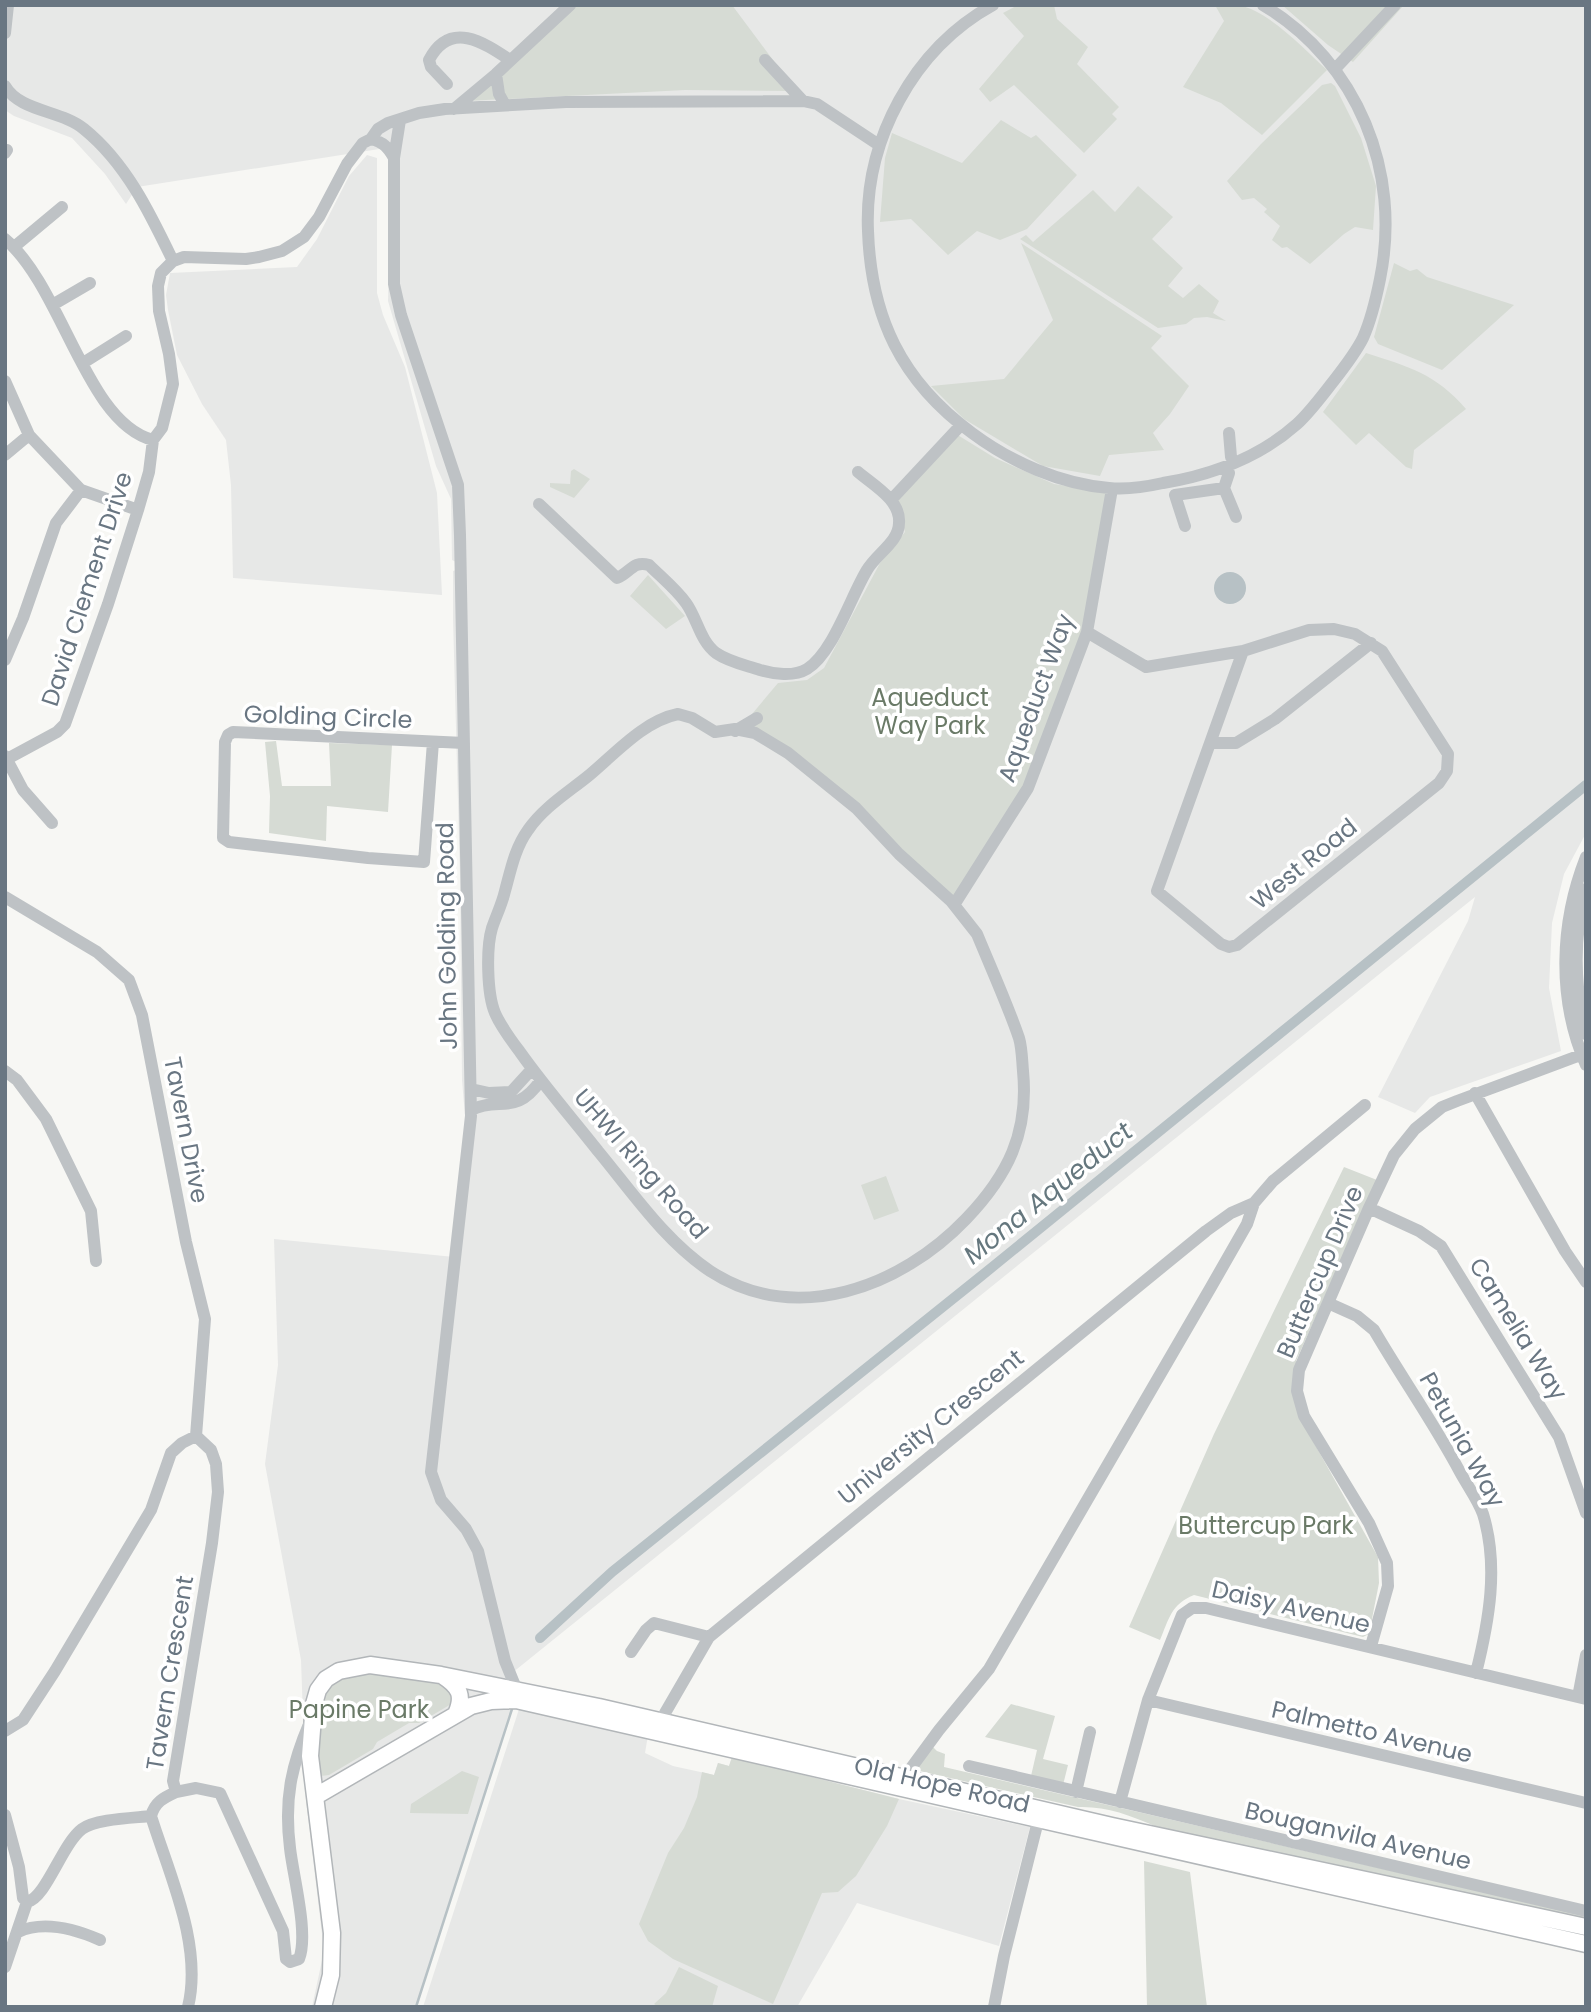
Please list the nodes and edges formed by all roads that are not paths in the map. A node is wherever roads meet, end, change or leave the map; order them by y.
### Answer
1 (8, 5) edge
2 (570, 5) edge
3 (993, 5) edge
4 (1263, 5) edge
5 (1395, 5) edge
6 (5, 33) edge
7 (510, 60) junction
8 (765, 60) dead end
9 (1335, 69) junction
10 (491, 78) junction
11 (447, 85) dead end
12 (5, 86) edge
13 (803, 101) junction
14 (499, 106) junction
15 (454, 108) junction
16 (400, 120) junction
17 (370, 139) junction
18 (879, 145) junction
19 (394, 158) junction
20 (62, 207) dead end
21 (10, 243) edge
22 (173, 261) junction
23 (90, 283) dead end
24 (54, 304) junction
25 (125, 336) dead end
26 (83, 363) junction
27 (5, 381) edge
28 (961, 425) junction
29 (1229, 433) dead end
30 (29, 435) junction
31 (153, 440) junction
32 (5, 455) edge
33 (1231, 457) dead end
34 (858, 472) dead end
35 (1229, 473) dead end
36 (1224, 488) junction
37 (1112, 489) junction
38 (81, 490) junction
39 (891, 500) junction
40 (539, 503) dead end
41 (138, 510) junction
42 (1236, 517) dead end
43 (1185, 526) dead end
44 (1087, 632) junction
45 (1371, 643) junction
46 (1243, 652) junction
47 (5, 660) edge
48 (757, 719) dead end
49 (734, 734) junction
50 (433, 742) junction
51 (464, 743) junction
52 (1210, 743) junction
53 (6, 757) edge
54 (52, 823) dead end
55 (1586, 858) edge
56 (1586, 889) edge
57 (5, 897) edge
58 (954, 905) junction
59 (1586, 1034) edge
60 (1584, 1057) edge
61 (532, 1069) junction
62 (5, 1070) edge
63 (541, 1080) junction
64 (471, 1089) junction
65 (1475, 1093) junction
66 (1364, 1105) dead end
67 (471, 1110) junction
68 (1254, 1203) junction
69 (1369, 1208) junction
70 (96, 1261) dead end
71 (1586, 1282) edge
72 (1328, 1303) junction
73 (196, 1436) junction
74 (1586, 1513) edge
75 (709, 1637) junction
76 (1371, 1646) junction
77 (631, 1653) dead end
78 (1586, 1655) edge
79 (1476, 1673) junction
80 (441, 1675) junction
81 (520, 1696) junction
82 (1582, 1698) edge
83 (1148, 1700) junction
84 (313, 1710) junction
85 (665, 1713) dead end
86 (456, 1714) junction
87 (5, 1731) edge
88 (1090, 1732) dead end
89 (969, 1766) dead end
90 (900, 1782) junction
91 (176, 1792) junction
92 (1076, 1792) junction
93 (316, 1796) junction
94 (1120, 1802) junction
95 (1586, 1804) edge
96 (1040, 1814) junction
97 (5, 1815) edge
98 (151, 1816) junction
99 (27, 1902) junction
100 (1586, 1911) edge
101 (1586, 1927) edge
102 (18, 1932) junction
103 (100, 1940) dead end
104 (1586, 1944) edge
105 (5, 1967) edge
106 (188, 2007) edge
107 (323, 2007) edge
108 (994, 2007) edge

1 - 6 street
2 - 7 street
3 - 18 street
4 - 9 street
5 - 9 street
7 - 10 street
7 - 11 street
8 - 13 street
9 - 37 street
10 - 14 street
10 - 15 street
12 - 22 street
13 - 14 street
13 - 18 street
14 - 15 street
15 - 16 street
16 - 17 street
16 - 19 street, John Golding Road
17 - 19 street
17 - 22 street
18 - 28 street
19 - 51 street, John Golding Road
20 - 21 street
21 - 24 street
22 - 31 street
23 - 24 street
24 - 26 street
25 - 26 street
26 - 31 street
27 - 30 street
28 - 37 street
28 - 39 street
29 - 33 street
30 - 32 street
30 - 38 street
31 - 41 street, David Clement Drive
34 - 39 street
35 - 36 street
36 - 42 street
36 - 43 street
37 - 44 street, Aqueduct Way
38 - 41 street
38 - 47 street
39 - 40 street
41 - 53 street, David Clement Drive
44 - 46 street
44 - 58 street, Aqueduct Way
45 - 46 street, West Road
45 - 52 street
45 - 52 street, West Road
46 - 52 street, West Road
48 - 49 street
49 - 58 street, UHWI Ring Road
49 - 61 street, UHWI Ring Road
50 - 50 street, Golding Circle
50 - 51 street, Golding Circle
51 - 64 street, John Golding Road
53 - 54 street
55 - 60 street
56 - 59 street
57 - 73 street, Tavern Drive
58 - 63 street, UHWI Ring Road
60 - 65 street, Buttercup Drive
61 - 63 street, UHWI Ring Road
61 - 64 street
62 - 70 street
63 - 67 street
64 - 67 street, John Golding Road
65 - 69 street, Buttercup Drive
65 - 71 street
66 - 68 street, University Crescent
67 - 81 street, John Golding Road
68 - 75 street, University Crescent
68 - 90 street, University Crescent
69 - 72 street, Buttercup Drive
69 - 74 street, Camelia Way
72 - 76 street, Buttercup Drive
72 - 79 street, Petunia Way
73 - 87 street
73 - 91 street, Tavern Crescent
75 - 77 street
75 - 85 street, University Crescent
76 - 79 street, Daisy Avenue
76 - 83 street, Daisy Avenue
78 - 82 street
79 - 82 street, Daisy Avenue
80 - 81 main road, Old Hope Road
80 - 84 main road, Old Hope Road
80 - 86 main road
81 - 86 main road, Old Hope Road
81 - 90 main road, Old Hope Road
83 - 94 street, Daisy Avenue
83 - 95 street, Palmetto Avenue
84 - 91 street, Tavern Crescent
84 - 93 main road
86 - 93 main road, Old Hope Road
88 - 92 street
89 - 92 street, Bouganvila Avenue
90 - 96 main road, Old Hope Road
91 - 98 street
92 - 94 street, Bouganvila Avenue
93 - 107 main road
94 - 100 street, Bouganvila Avenue
96 - 101 main road, Old Hope Road
96 - 104 main road, Old Hope Road
96 - 108 street
97 - 99 street
98 - 99 street
98 - 106 street
99 - 102 street
102 - 103 street
102 - 105 street

